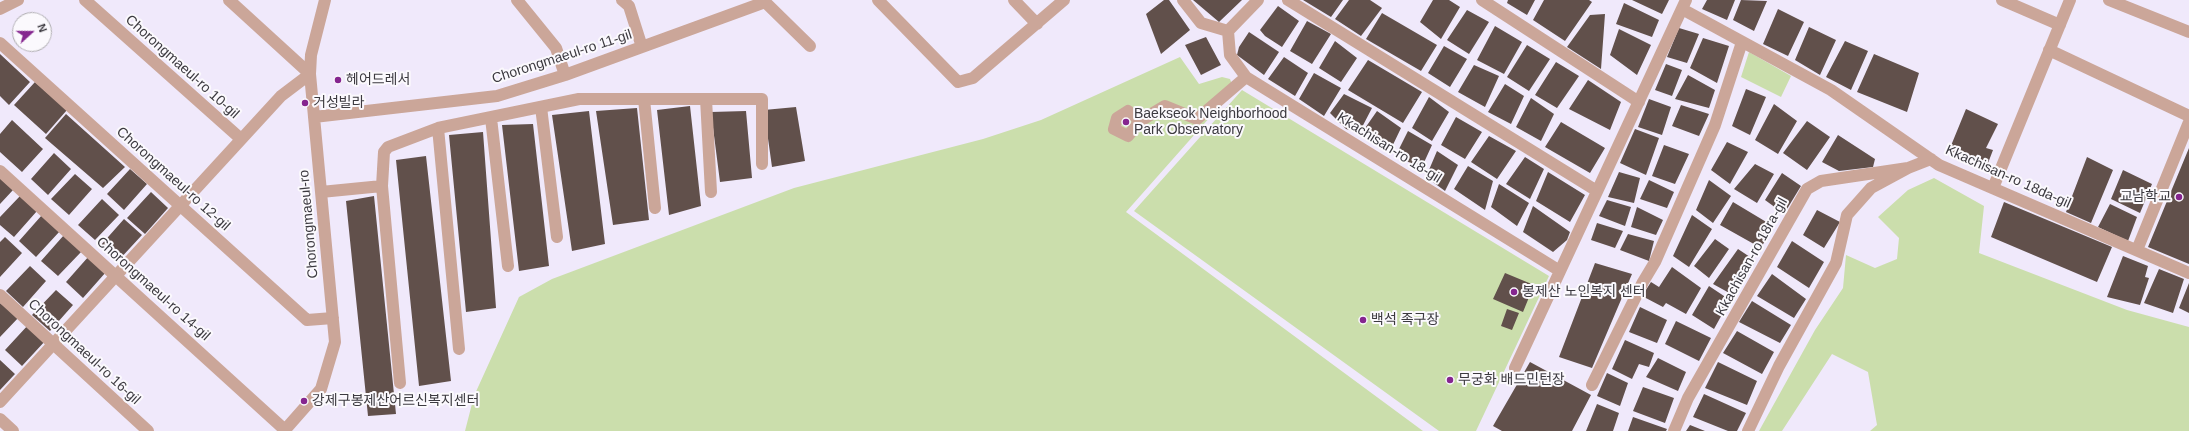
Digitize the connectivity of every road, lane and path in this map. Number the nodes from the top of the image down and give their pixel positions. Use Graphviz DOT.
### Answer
graph roads {
  1 [pos="18,0"];
  2 [pos="85,0"];
  3 [pos="229,0"];
  4 [pos="325,0"];
  5 [pos="517,0"];
  6 [pos="622,0"];
  7 [pos="878,0"];
  8 [pos="1014,0"];
  9 [pos="1064,0"];
  10 [pos="1183,0"];
  11 [pos="1258,0"];
  12 [pos="1288,0"];
  13 [pos="1482,0"];
  14 [pos="2002,0"];
  15 [pos="2070,0"];
  16 [pos="2109,0"];
  17 [pos="764,1"];
  18 [pos="1684,5"];
  19 [pos="0,9"];
  20 [pos="1037,24"];
  21 [pos="2060,25"];
  22 [pos="1228,31"];
  23 [pos="2189,32"];
  24 [pos="1742,42"];
  25 [pos="0,43"];
  26 [pos="642,46"];
  27 [pos="810,46"];
  28 [pos="2049,50"];
  29 [pos="310,74"];
  30 [pos="565,75"];
  31 [pos="1246,77"];
  32 [pos="644,99"];
  33 [pos="706,99"];
  34 [pos="1639,102"];
  35 [pos="541,107"];
  36 [pos="2189,116"];
  37 [pos="314,117"];
  38 [pos="491,118"];
  39 [pos="1140,121"];
  40 [pos="2189,122"];
  41 [pos="438,128"];
  42 [pos="241,140"];
  43 [pos="1931,159"];
  44 [pos="762,164"];
  45 [pos="1908,168"];
  46 [pos="0,171"];
  47 [pos="382,186"];
  48 [pos="1993,188"];
  49 [pos="1597,191"];
  50 [pos="321,192"];
  51 [pos="711,192"];
  52 [pos="179,206"];
  53 [pos="655,208"];
  54 [pos="557,237"];
  55 [pos="2137,250"];
  56 [pos="508,266"];
  57 [pos="1560,271"];
  58 [pos="2189,273"];
  59 [pos="115,276"];
  60 [pos="0,295"];
  61 [pos="333,318"];
  62 [pos="53,344"];
  63 [pos="459,350"];
  64 [pos="1515,368"];
  65 [pos="400,383"];
  66 [pos="1592,385"];
  67 [pos="0,402"];
  68 [pos="0,419"];
  69 [pos="284,430"];
  70 [pos="13,431"];
  71 [pos="148,431"];
  72 [pos="1674,431"];
  73 [pos="1748,431"];
  1 -- 19 [label="street"];
  2 -- 42 [label="street, Chorongmaeul-ro 10-gil"];
  3 -- 29 [label="street"];
  4 -- 29 [label="street, Chorongmaeul-ro"];
  5 -- 30 [label="street"];
  6 -- 26 [label="street"];
  7 -- 20 [label="street"];
  8 -- 20 [label="street"];
  9 -- 20 [label="street"];
  10 -- 22 [label="street"];
  11 -- 22 [label="street"];
  12 -- 49 [label="street"];
  13 -- 34 [label="street"];
  14 -- 21 [label="street"];
  15 -- 21 [label="street"];
  16 -- 23 [label="street"];
  17 -- 26 [label="street, Chorongmaeul-ro 11-gil"];
  17 -- 27 [label="street"];
  18 -- 24 [label="street, Kkachisan-ro 18da-gil"];
  18 -- 34 [label="street"];
  21 -- 28 [label="street"];
  22 -- 31 [label="street, Kkachisan-ro 18-gil"];
  24 -- 43 [label="street, Kkachisan-ro 18da-gil"];
  24 -- 66 [label="street"];
  25 -- 52 [label="street, Chorongmaeul-ro 12-gil"];
  26 -- 30 [label="street, Chorongmaeul-ro 11-gil"];
  28 -- 36 [label="street"];
  28 -- 48 [label="street"];
  29 -- 37 [label="street, Chorongmaeul-ro"];
  29 -- 42 [label="street, Chorongmaeul-ro 10-gil"];
  30 -- 37 [label="street, Chorongmaeul-ro 11-gil"];
  31 -- 39 [label="street"];
  31 -- 57 [label="street, Kkachisan-ro 18-gil"];
  32 -- 33 [label="street"];
  32 -- 35 [label="street"];
  32 -- 53 [label="street"];
  33 -- 44 [label="street"];
  33 -- 51 [label="street"];
  34 -- 49 [label="street"];
  35 -- 38 [label="street"];
  35 -- 54 [label="street"];
  37 -- 50 [label="street, Chorongmaeul-ro"];
  38 -- 41 [label="street"];
  38 -- 56 [label="street"];
  40 -- 55 [label="street"];
  41 -- 47 [label="street"];
  41 -- 63 [label="street"];
  42 -- 52 [label="street, Chorongmaeul-ro 10-gil"];
  43 -- 45 [label="street, Kkachisan-ro 18ra-gil"];
  43 -- 48 [label="street, Kkachisan-ro 18da-gil"];
  45 -- 72 [label="street, Kkachisan-ro 18ra-gil"];
  45 -- 73 [label="street, Kkachisan-ro 18ra-gil"];
  46 -- 59 [label="street, Chorongmaeul-ro 14-gil"];
  47 -- 50 [label="street"];
  47 -- 65 [label="street"];
  48 -- 55 [label="street, Kkachisan-ro 18da-gil"];
  49 -- 57 [label="street"];
  50 -- 61 [label="street, Chorongmaeul-ro"];
  52 -- 59 [label="street, Chorongmaeul-ro 10-gil"];
  52 -- 61 [label="street, Chorongmaeul-ro 12-gil"];
  55 -- 58 [label="street, Kkachisan-ro 18da-gil"];
  57 -- 64 [label="street"];
  59 -- 62 [label="street, Chorongmaeul-ro 10-gil"];
  59 -- 69 [label="street, Chorongmaeul-ro 14-gil"];
  60 -- 62 [label="street, Chorongmaeul-ro 16-gil"];
  61 -- 69 [label="street, Chorongmaeul-ro"];
  62 -- 67 [label="street, Chorongmaeul-ro 10-gil"];
  62 -- 71 [label="street, Chorongmaeul-ro 16-gil"];
  68 -- 70 [label="street"];
}
